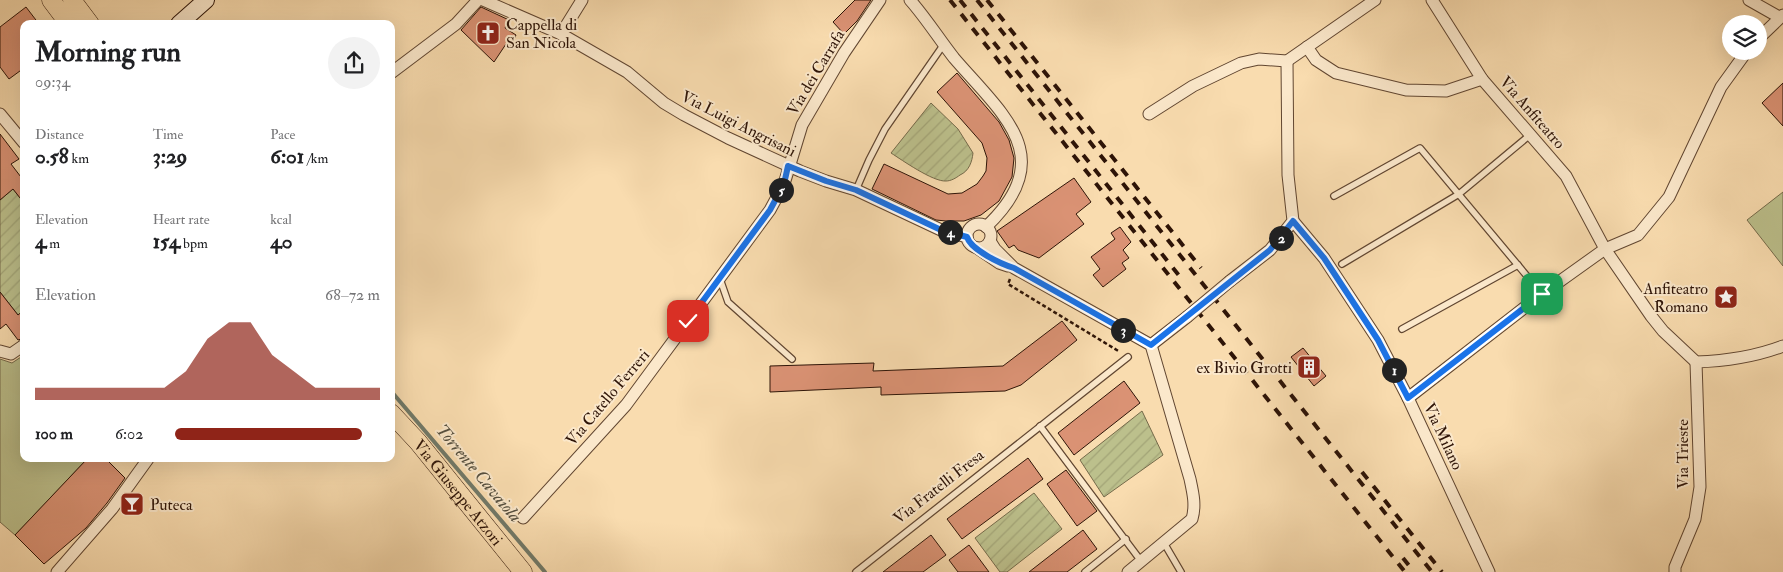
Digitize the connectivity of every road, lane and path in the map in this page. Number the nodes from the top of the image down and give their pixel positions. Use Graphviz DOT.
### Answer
graph roads {
  1 [pos="51,0"];
  2 [pos="72,0"];
  3 [pos="206,0"];
  4 [pos="478,0"];
  5 [pos="483,0"];
  6 [pos="582,0"];
  7 [pos="880,0"];
  8 [pos="910,0"];
  9 [pos="1375,0"];
  10 [pos="1432,0"];
  11 [pos="1749,0"];
  12 [pos="1781,16"];
  13 [pos="66,20"];
  14 [pos="87,20"];
  15 [pos="183,20"];
  16 [pos="1767,30"];
  17 [pos="561,34"];
  18 [pos="944,44"];
  19 [pos="1306,48"];
  20 [pos="1741,60"];
  21 [pos="1287,61"];
  22 [pos="395,70"];
  23 [pos="1482,79"];
  24 [pos="0,114"];
  25 [pos="1149,114"];
  26 [pos="1530,135"];
  27 [pos="20,137"];
  28 [pos="788,166"];
  29 [pos="856,190"];
  30 [pos="1459,194"];
  31 [pos="1334,196"];
  32 [pos="1293,221"];
  33 [pos="986,226"];
  34 [pos="967,237"];
  35 [pos="990,241"];
  36 [pos="977,248"];
  37 [pos="1605,249"];
  38 [pos="1342,264"];
  39 [pos="1518,264"];
  40 [pos="1014,268"];
  41 [pos="720,279"];
  42 [pos="1542,294"];
  43 [pos="1402,329"];
  44 [pos="1151,345"];
  45 [pos="1783,346"];
  46 [pos="20,348"];
  47 [pos="0,351"];
  48 [pos="1128,357"];
  49 [pos="792,359"];
  50 [pos="1696,362"];
  51 [pos="1408,398"];
  52 [pos="395,417"];
  53 [pos="1040,426"];
  54 [pos="146,462"];
  55 [pos="523,518"];
  56 [pos="1126,539"];
  57 [pos="1164,543"];
  58 [pos="1141,561"];
  59 [pos="57,572"];
  60 [pos="523,572"];
  61 [pos="856,572"];
  62 [pos="1084,572"];
  63 [pos="1128,572"];
  64 [pos="1181,572"];
  65 [pos="1489,572"];
  66 [pos="1674,572"];
  1 -- 13 [label="main road"];
  2 -- 14 [label="main road"];
  3 -- 15 [label="main road"];
  4 -- 22 [label="street"];
  5 -- 17 [label="street, Via Luigi Angrisani"];
  6 -- 17 [label="street"];
  7 -- 28 [label="street, Via dei Carrafa"];
  8 -- 18 [label="street"];
  9 -- 19 [label="street"];
  10 -- 23 [label="street, Via Anfiteatro"];
  11 -- 12 [label="street"];
  12 -- 16 [label="street"];
  17 -- 28 [label="street, Via Luigi Angrisani"];
  18 -- 29 [label="lane"];
  18 -- 33 [label="street"];
  19 -- 21 [label="street"];
  19 -- 23 [label="street"];
  20 -- 37 [label="street"];
  21 -- 25 [label="street"];
  21 -- 32 [label="street"];
  23 -- 26 [label="street, Via Anfiteatro"];
  24 -- 27 [label="street"];
  26 -- 30 [label="lane"];
  26 -- 37 [label="street, Via Anfiteatro"];
  28 -- 29 [label="street, Via Luigi Angrisani"];
  28 -- 41 [label="street, Via Catello Ferreri"];
  29 -- 34 [label="street, Via Luigi Angrisani"];
  30 -- 31 [label="lane"];
  30 -- 38 [label="lane"];
  30 -- 39 [label="lane"];
  32 -- 44 [label="street, bridge"];
  32 -- 51 [label="street, Via Milano"];
  33 -- 34 [label="street"];
  33 -- 35 [label="street"];
  34 -- 36 [label="street"];
  35 -- 36 [label="street"];
  35 -- 40 [label="street"];
  36 -- 40 [label="street"];
  37 -- 42 [label="street"];
  37 -- 50 [label="street, Via Anfiteatro"];
  39 -- 42 [label="lane"];
  39 -- 43 [label="lane"];
  40 -- 44 [label="street"];
  40 -- 48 [label="path"];
  41 -- 49 [label="lane"];
  41 -- 55 [label="street, Via Catello Ferreri"];
  42 -- 51 [label="street"];
  44 -- 57 [label="street"];
  45 -- 50 [label="street"];
  46 -- 47 [label="street"];
  48 -- 53 [label="lane, Via Fratelli Fresa"];
  50 -- 66 [label="street, Via Trieste"];
  51 -- 65 [label="street, Via Milano"];
  52 -- 60 [label="main road, Via Giuseppe Atzori"];
  53 -- 56 [label="lane"];
  53 -- 61 [label="lane, Via Fratelli Fresa"];
  54 -- 59 [label="street"];
  56 -- 58 [label="lane"];
  56 -- 62 [label="lane"];
  57 -- 58 [label="street"];
  57 -- 64 [label="lane"];
  58 -- 63 [label="street"];
}
